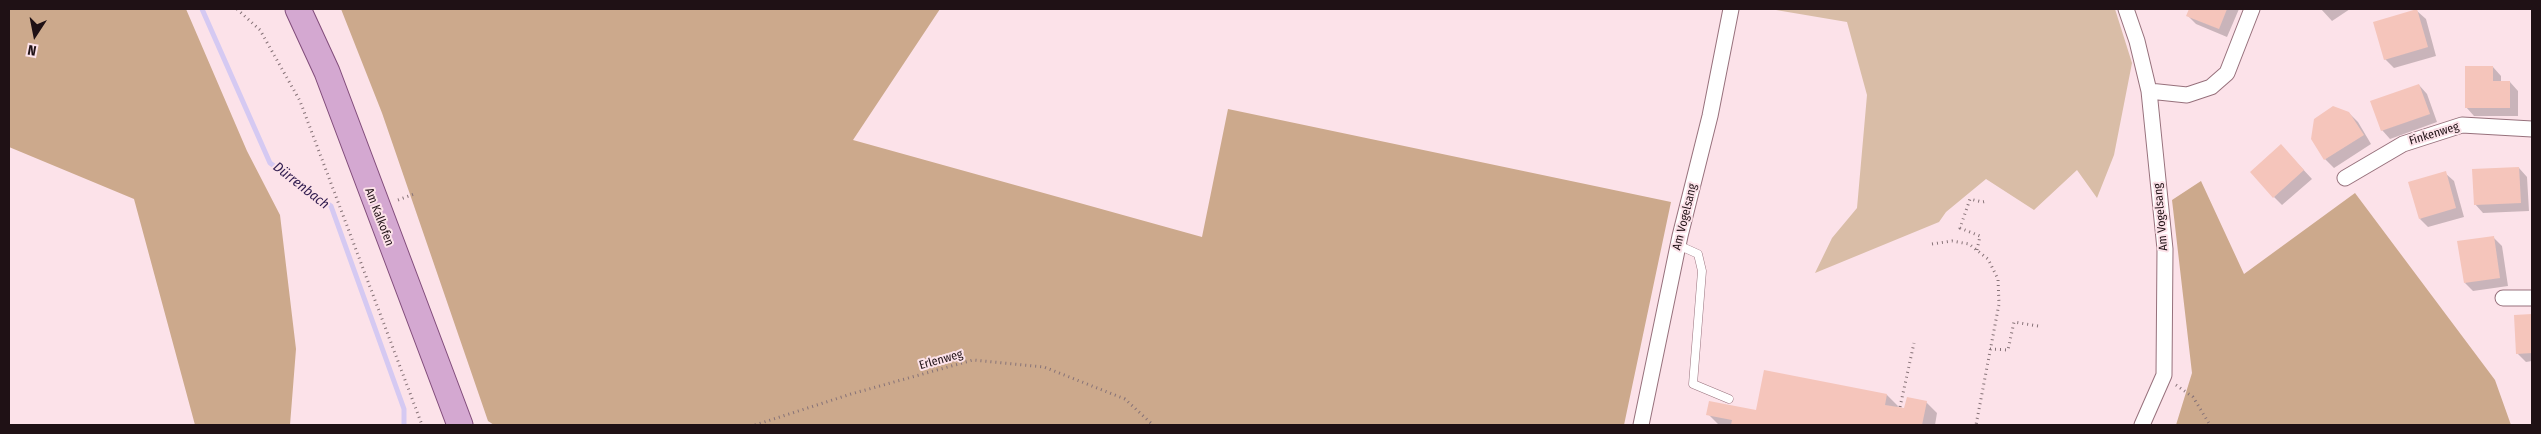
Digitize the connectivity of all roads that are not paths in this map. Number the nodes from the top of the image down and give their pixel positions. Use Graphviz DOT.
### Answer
graph roads {
  1 [pos="298,9"];
  2 [pos="1731,9"];
  3 [pos="2126,9"];
  4 [pos="2252,9"];
  5 [pos="2149,90"];
  6 [pos="2532,129"];
  7 [pos="2345,178"];
  8 [pos="1678,245"];
  9 [pos="2503,298"];
  10 [pos="2532,298"];
  11 [pos="1728,400"];
  12 [pos="460,425"];
  13 [pos="1641,425"];
  14 [pos="2142,425"];
  1 -- 12 [label="main road, Am Kalkofen"];
  2 -- 8 [label="street, Am Vogelsang"];
  3 -- 5 [label="street, Am Vogelsang"];
  4 -- 5 [label="street"];
  5 -- 14 [label="street, Am Vogelsang"];
  6 -- 7 [label="street, Finkenweg"];
  8 -- 11 [label="lane"];
  8 -- 13 [label="street, Am Vogelsang"];
  9 -- 10 [label="street"];
}
